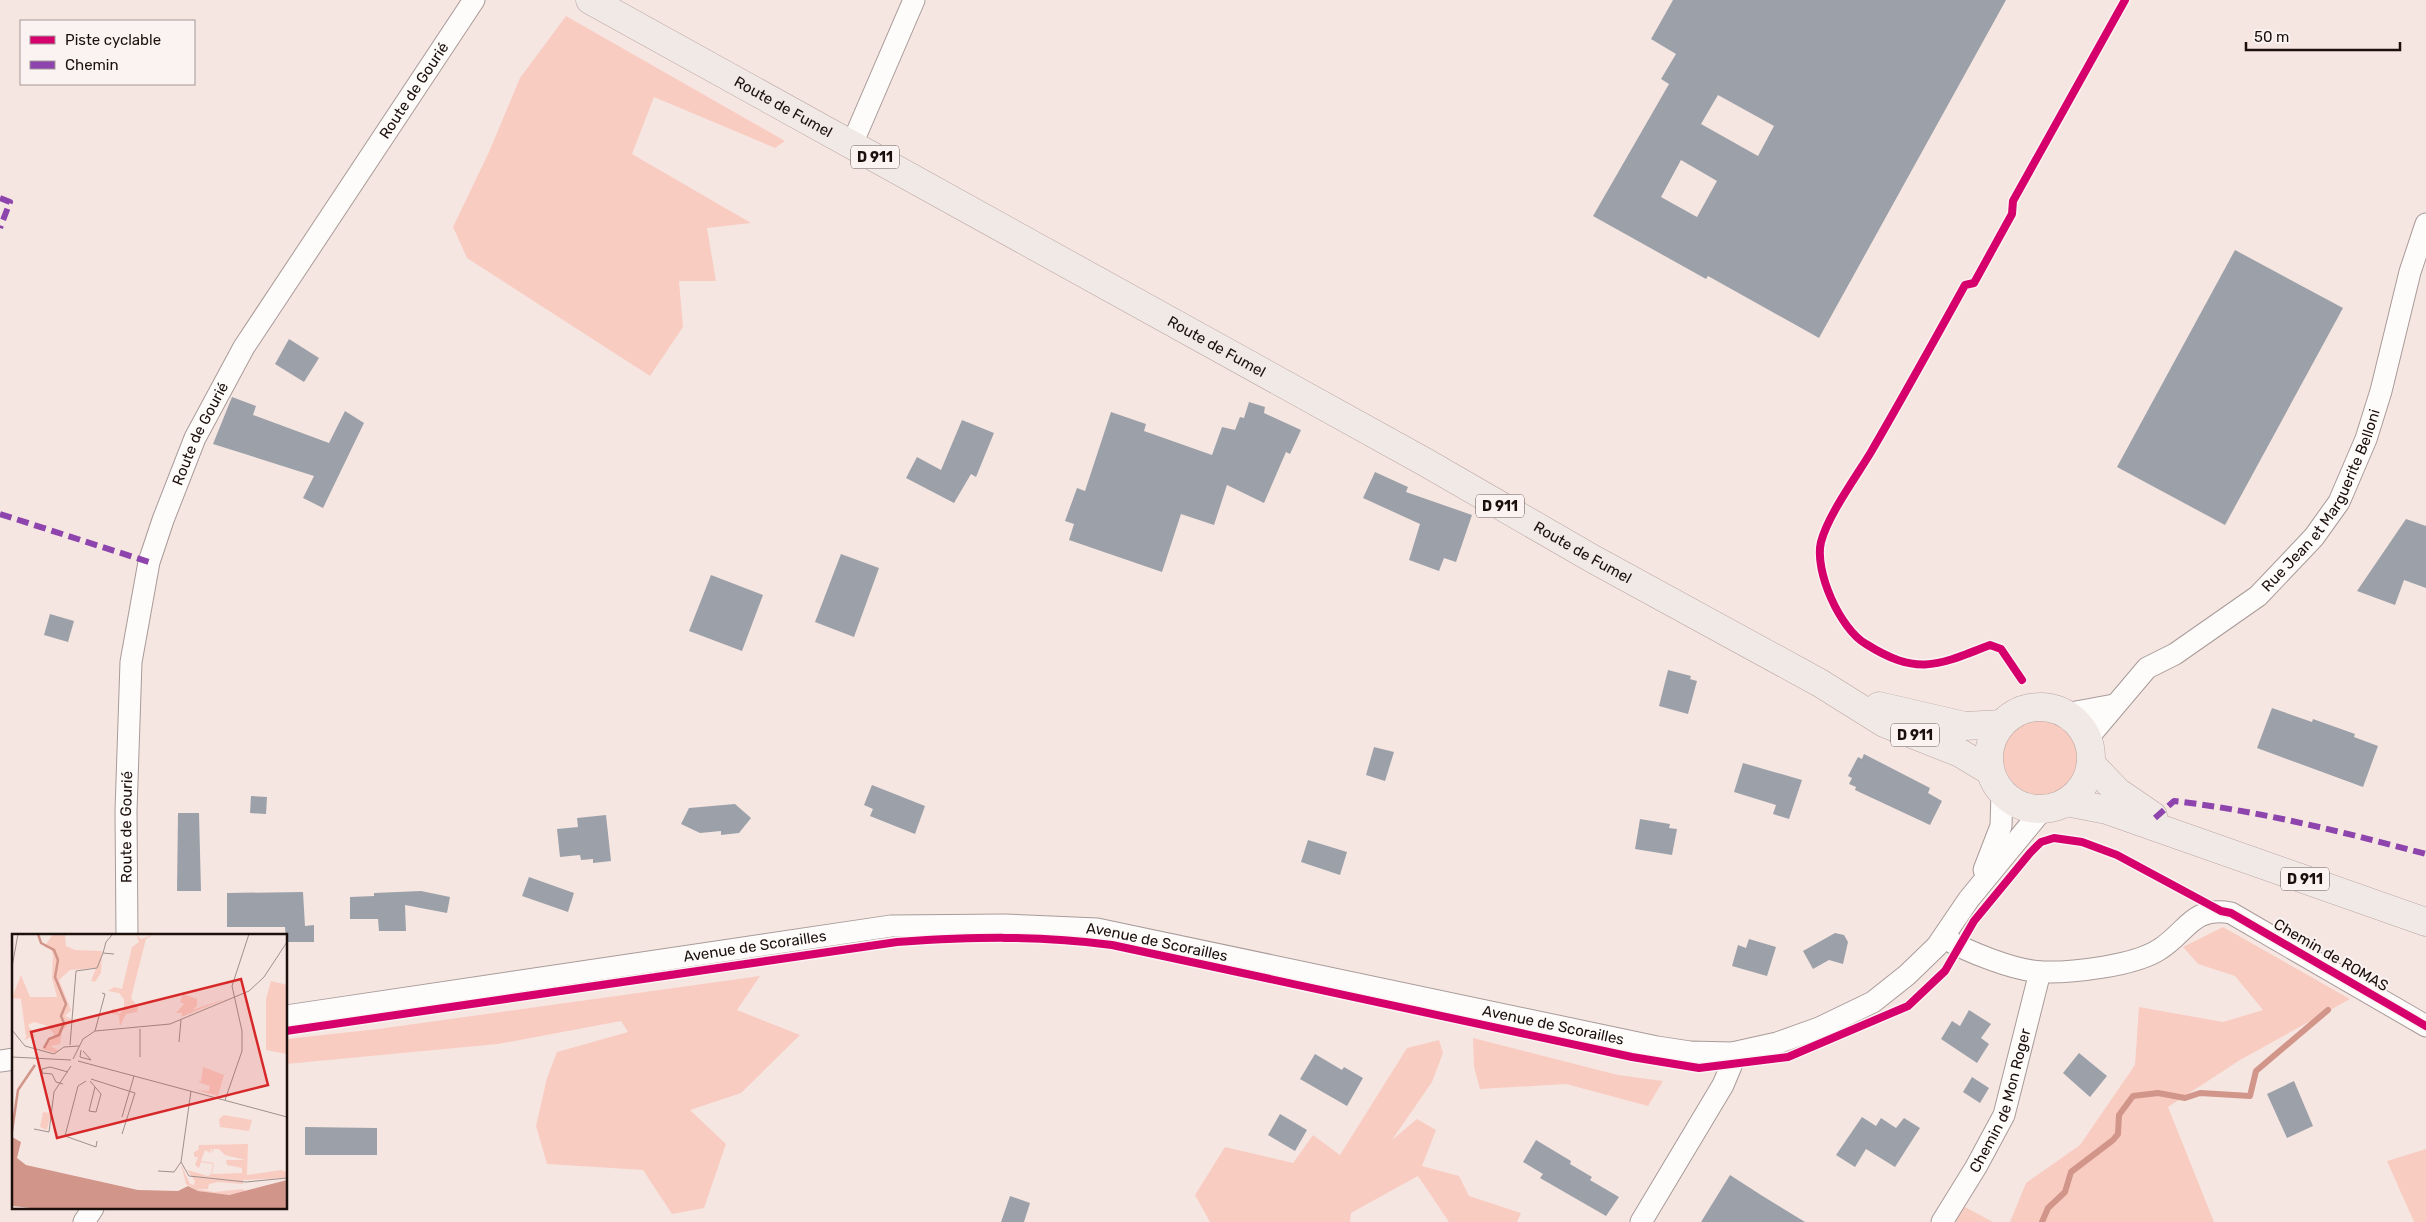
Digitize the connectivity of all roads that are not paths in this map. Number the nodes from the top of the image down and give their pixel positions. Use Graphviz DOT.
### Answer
graph roads {
  1 [pos="474,0"];
  2 [pos="590,0"];
  3 [pos="914,0"];
  4 [pos="852,144"];
  5 [pos="2426,224"];
  6 [pos="1841,696"];
  7 [pos="2114,705"];
  8 [pos="2065,714"];
  9 [pos="2002,724"];
  10 [pos="2089,752"];
  11 [pos="1996,782"];
  12 [pos="2055,805"];
  13 [pos="2184,836"];
  14 [pos="1969,899"];
  15 [pos="2426,922"];
  16 [pos="127,934"];
  17 [pos="1944,938"];
  18 [pos="2040,972"];
  19 [pos="288,1016"];
  20 [pos="2426,1026"];
  21 [pos="1732,1053"];
  22 [pos="92,1210"];
  23 [pos="84,1222"];
  24 [pos="1641,1222"];
  25 [pos="1942,1222"];
  1 -- 16 [label="street, Route de Gourié"];
  2 -- 4 [label="main road, Route de Fumel / D 911"];
  3 -- 4 [label="street"];
  4 -- 6 [label="main road, Route de Fumel / D 911"];
  5 -- 7 [label="street, Rue Jean et Marguerite Belloni"];
  6 -- 9 [label="main road, Route de Fumel / D 911"];
  6 -- 11 [label="main road, Route de Fumel / D 911"];
  7 -- 8 [label="street"];
  7 -- 10 [label="street, Rue Jean et Marguerite Belloni"];
  8 -- 9 [label="main road"];
  8 -- 10 [label="main road"];
  9 -- 11 [label="main road"];
  10 -- 12 [label="main road"];
  10 -- 13 [label="main road, D 911"];
  11 -- 12 [label="main road"];
  11 -- 14 [label="street, Avenue de Scorailles"];
  12 -- 13 [label="main road, D 911"];
  12 -- 14 [label="street, Avenue de Scorailles"];
  13 -- 15 [label="main road, D 911"];
  14 -- 17 [label="street, Avenue de Scorailles"];
  17 -- 18 [label="street, Chemin de ROMAS"];
  17 -- 21 [label="street, Avenue de Scorailles"];
  18 -- 20 [label="street, Chemin de ROMAS"];
  18 -- 25 [label="street, Chemin de Mon Roger"];
  19 -- 21 [label="street, Avenue de Scorailles"];
  21 -- 24 [label="street"];
  22 -- 23 [label="street"];
}
